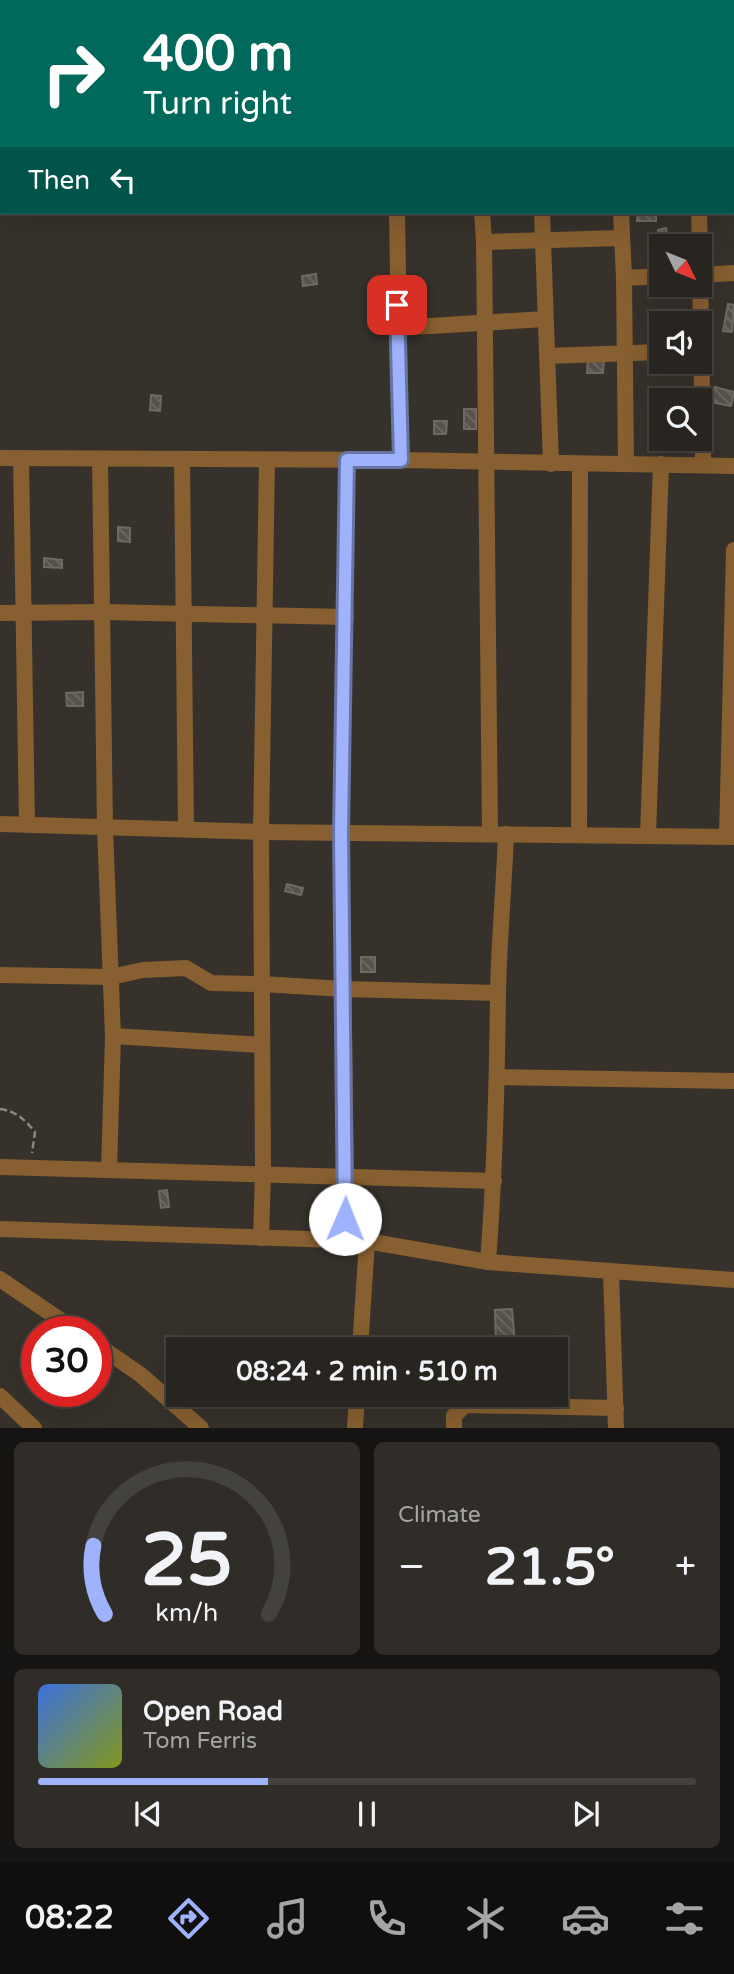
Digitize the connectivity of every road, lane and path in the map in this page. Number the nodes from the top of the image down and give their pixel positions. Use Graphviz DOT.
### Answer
graph roads {
  1 [pos="397,214"];
  2 [pos="482,214"];
  3 [pos="542,214"];
  4 [pos="621,214"];
  5 [pos="699,214"];
  6 [pos="700,234"];
  7 [pos="622,238"];
  8 [pos="542,241"];
  9 [pos="484,242"];
  10 [pos="734,273"];
  11 [pos="712,274"];
  12 [pos="649,277"];
  13 [pos="624,278"];
  14 [pos="545,319"];
  15 [pos="484,323"];
  16 [pos="397,328"];
  17 [pos="649,352"];
  18 [pos="624,353"];
  19 [pos="547,356"];
  20 [pos="701,374"];
  21 [pos="0,458"];
  22 [pos="21,458"];
  23 [pos="100,459"];
  24 [pos="182,460"];
  25 [pos="347,460"];
  26 [pos="401,460"];
  27 [pos="267,461"];
  28 [pos="486,462"];
  29 [pos="551,464"];
  30 [pos="580,464"];
  31 [pos="626,464"];
  32 [pos="661,464"];
  33 [pos="703,465"];
  34 [pos="734,466"];
  35 [pos="734,550"];
  36 [pos="102,612"];
  37 [pos="0,613"];
  38 [pos="24,613"];
  39 [pos="183,614"];
  40 [pos="264,616"];
  41 [pos="346,617"];
  42 [pos="0,824"];
  43 [pos="27,824"];
  44 [pos="105,828"];
  45 [pos="186,830"];
  46 [pos="261,832"];
  47 [pos="341,832"];
  48 [pos="498,834"];
  49 [pos="579,834"];
  50 [pos="648,835"];
  51 [pos="730,837"];
  52 [pos="0,975"];
  53 [pos="111,977"];
  54 [pos="262,984"];
  55 [pos="344,989"];
  56 [pos="498,993"];
  57 [pos="113,1036"];
  58 [pos="262,1045"];
  59 [pos="498,1077"];
  60 [pos="734,1081"];
  61 [pos="0,1109"];
  62 [pos="0,1167"];
  63 [pos="30,1167"];
  64 [pos="109,1170"];
  65 [pos="263,1173"];
  66 [pos="346,1176"];
  67 [pos="494,1181"];
  68 [pos="0,1229"];
  69 [pos="261,1238"];
  70 [pos="345,1241"];
  71 [pos="367,1241"];
  72 [pos="488,1262"];
  73 [pos="611,1272"];
  74 [pos="0,1279"];
  75 [pos="734,1280"];
  76 [pos="54,1316"];
  77 [pos="361,1337"];
  78 [pos="112,1355"];
  79 [pos="0,1396"];
  80 [pos="356,1407"];
  81 [pos="616,1408"];
  82 [pos="34,1428"];
  83 [pos="201,1428"];
  84 [pos="355,1428"];
  85 [pos="454,1428"];
  86 [pos="616,1428"];
  1 -- 16 [label="street"];
  2 -- 9 [label="street"];
  3 -- 8 [label="street"];
  4 -- 7 [label="street"];
  5 -- 6 [label="street"];
  7 -- 8 [label="street"];
  7 -- 13 [label="street"];
  8 -- 9 [label="street"];
  8 -- 14 [label="street"];
  9 -- 15 [label="street"];
  10 -- 11 [label="street"];
  12 -- 13 [label="street"];
  13 -- 18 [label="street"];
  14 -- 15 [label="street"];
  14 -- 19 [label="street"];
  15 -- 16 [label="street"];
  15 -- 28 [label="street"];
  16 -- 26 [label="street"];
  17 -- 18 [label="street"];
  18 -- 19 [label="street"];
  18 -- 31 [label="street"];
  19 -- 29 [label="street"];
  20 -- 33 [label="street"];
  21 -- 22 [label="street"];
  22 -- 23 [label="street"];
  22 -- 38 [label="street"];
  23 -- 24 [label="street"];
  23 -- 36 [label="street"];
  24 -- 27 [label="street"];
  24 -- 39 [label="street"];
  25 -- 26 [label="street"];
  25 -- 27 [label="street"];
  25 -- 41 [label="street"];
  26 -- 28 [label="street"];
  27 -- 40 [label="street"];
  28 -- 29 [label="street"];
  28 -- 48 [label="street"];
  29 -- 30 [label="street"];
  30 -- 31 [label="street"];
  30 -- 49 [label="street"];
  31 -- 32 [label="street"];
  32 -- 33 [label="street"];
  32 -- 50 [label="street"];
  33 -- 34 [label="street"];
  35 -- 51 [label="street"];
  36 -- 38 [label="street"];
  36 -- 39 [label="street"];
  36 -- 44 [label="street"];
  37 -- 38 [label="street"];
  38 -- 43 [label="street"];
  39 -- 40 [label="street"];
  39 -- 45 [label="street"];
  40 -- 41 [label="street"];
  40 -- 46 [label="street"];
  41 -- 47 [label="street"];
  42 -- 43 [label="street"];
  43 -- 44 [label="street"];
  44 -- 45 [label="street"];
  44 -- 53 [label="street"];
  45 -- 46 [label="street"];
  46 -- 47 [label="street"];
  46 -- 54 [label="street"];
  47 -- 48 [label="street"];
  47 -- 55 [label="street"];
  48 -- 49 [label="street"];
  48 -- 56 [label="street"];
  49 -- 50 [label="street"];
  50 -- 51 [label="street"];
  52 -- 53 [label="street"];
  53 -- 54 [label="street"];
  53 -- 57 [label="street"];
  54 -- 55 [label="street"];
  54 -- 58 [label="street"];
  55 -- 56 [label="street"];
  55 -- 66 [label="street"];
  56 -- 59 [label="street"];
  57 -- 58 [label="street"];
  57 -- 64 [label="street"];
  58 -- 65 [label="street"];
  59 -- 60 [label="street"];
  59 -- 67 [label="street"];
  61 -- 63 [label="path"];
  62 -- 63 [label="street"];
  63 -- 64 [label="street"];
  64 -- 65 [label="street"];
  65 -- 66 [label="street"];
  65 -- 69 [label="street"];
  66 -- 67 [label="street"];
  66 -- 70 [label="street"];
  67 -- 72 [label="street"];
  68 -- 69 [label="street"];
  69 -- 70 [label="street"];
  70 -- 71 [label="street"];
  71 -- 72 [label="street"];
  71 -- 77 [label="street"];
  72 -- 73 [label="street"];
  73 -- 75 [label="street"];
  73 -- 81 [label="street"];
  74 -- 76 [label="street"];
  78 -- 83 [label="street"];
  79 -- 82 [label="street"];
  80 -- 84 [label="street"];
  81 -- 85 [label="street"];
  81 -- 86 [label="street"];
}
